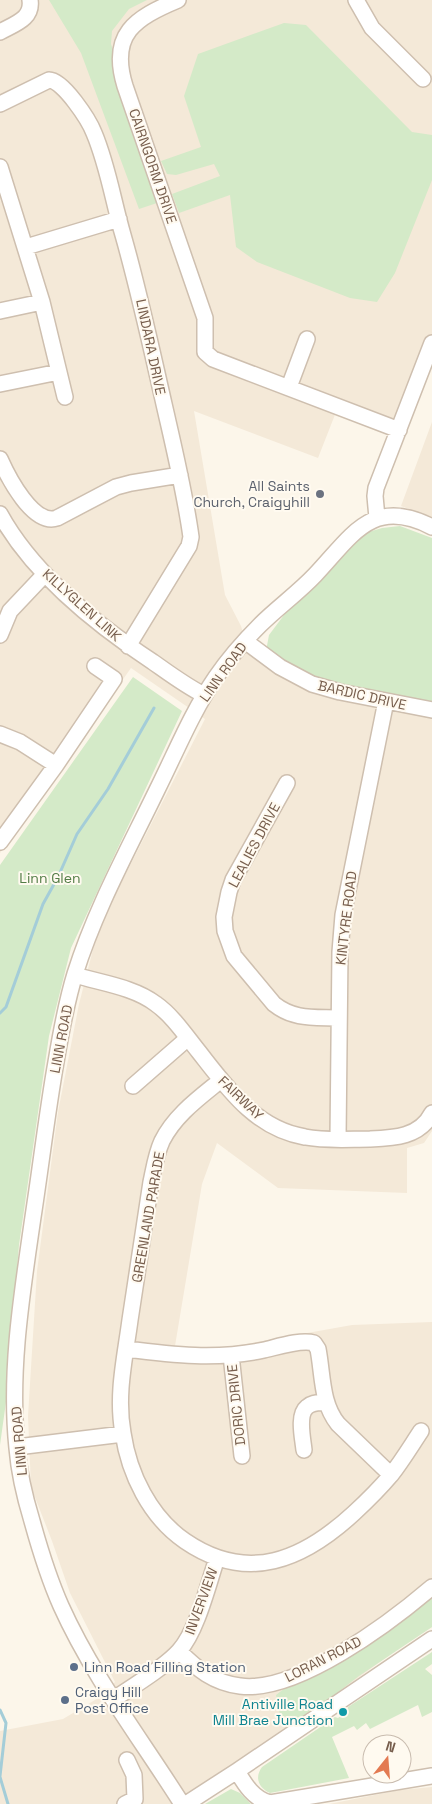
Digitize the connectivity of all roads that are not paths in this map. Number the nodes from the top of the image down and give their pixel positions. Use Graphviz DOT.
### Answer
graph roads {
  1 [pos="30,0"];
  2 [pos="178,0"];
  3 [pos="356,0"];
  4 [pos="0,32"];
  5 [pos="423,79"];
  6 [pos="0,104"];
  7 [pos="0,167"];
  8 [pos="119,219"];
  9 [pos="26,248"];
  10 [pos="42,302"];
  11 [pos="0,311"];
  12 [pos="307,339"];
  13 [pos="432,343"];
  14 [pos="59,372"];
  15 [pos="426,377"];
  16 [pos="0,384"];
  17 [pos="289,388"];
  18 [pos="65,397"];
  19 [pos="399,430"];
  20 [pos="0,459"];
  21 [pos="180,475"];
  22 [pos="0,514"];
  23 [pos="377,518"];
  24 [pos="432,527"];
  25 [pos="45,574"];
  26 [pos="1,631"];
  27 [pos="245,641"];
  28 [pos="128,646"];
  29 [pos="95,666"];
  30 [pos="204,695"];
  31 [pos="386,701"];
  32 [pos="432,710"];
  33 [pos="0,734"];
  34 [pos="56,765"];
  35 [pos="287,783"];
  36 [pos="0,842"];
  37 [pos="75,975"];
  38 [pos="338,1018"];
  39 [pos="188,1038"];
  40 [pos="220,1080"];
  41 [pos="133,1086"];
  42 [pos="432,1112"];
  43 [pos="338,1139"];
  44 [pos="126,1349"];
  45 [pos="231,1355"];
  46 [pos="326,1402"];
  47 [pos="420,1431"];
  48 [pos="123,1434"];
  49 [pos="16,1447"];
  50 [pos="304,1450"];
  51 [pos="242,1456"];
  52 [pos="391,1475"];
  53 [pos="217,1558"];
  54 [pos="432,1587"];
  55 [pos="432,1639"];
  56 [pos="179,1651"];
  57 [pos="114,1699"];
  58 [pos="127,1760"];
  59 [pos="155,1762"];
  60 [pos="237,1772"];
  61 [pos="134,1775"];
  62 [pos="432,1776"];
  63 [pos="125,1804"];
  64 [pos="182,1804"];
  65 [pos="186,1804"];
  1 -- 4 [label="street"];
  2 -- 17 [label="street, CAIRNGORM DRIVE"];
  3 -- 5 [label="street"];
  6 -- 8 [label="street, LINDARA DRIVE"];
  7 -- 9 [label="street"];
  8 -- 9 [label="street"];
  8 -- 21 [label="street, LINDARA DRIVE"];
  9 -- 10 [label="street"];
  10 -- 11 [label="street"];
  10 -- 14 [label="street"];
  12 -- 17 [label="street"];
  13 -- 15 [label="street"];
  14 -- 16 [label="street"];
  14 -- 18 [label="street"];
  15 -- 19 [label="street"];
  17 -- 19 [label="street"];
  19 -- 23 [label="street"];
  20 -- 21 [label="street"];
  21 -- 28 [label="street, LINDARA DRIVE"];
  22 -- 25 [label="street, KILLYGLEN LINK"];
  23 -- 24 [label="street"];
  23 -- 27 [label="street, LINN ROAD"];
  25 -- 26 [label="street"];
  25 -- 28 [label="street, KILLYGLEN LINK"];
  27 -- 30 [label="street, LINN ROAD"];
  27 -- 31 [label="street, BARDIC DRIVE"];
  28 -- 30 [label="street, KILLYGLEN LINK"];
  29 -- 34 [label="street"];
  30 -- 37 [label="street, LINN ROAD"];
  31 -- 32 [label="street, BARDIC DRIVE"];
  31 -- 38 [label="street, KINTYRE ROAD"];
  33 -- 34 [label="street"];
  34 -- 36 [label="street"];
  35 -- 38 [label="street, LEALIES DRIVE"];
  37 -- 39 [label="street, FAIRWAY"];
  37 -- 49 [label="street, LINN ROAD"];
  38 -- 43 [label="street, KINTYRE ROAD"];
  39 -- 40 [label="street, FAIRWAY"];
  39 -- 41 [label="street"];
  40 -- 43 [label="street, FAIRWAY"];
  40 -- 44 [label="street, GREENLAND PARADE"];
  42 -- 43 [label="street, FAIRWAY"];
  44 -- 45 [label="street, DORIC DRIVE"];
  44 -- 48 [label="street, GREENLAND PARADE"];
  45 -- 46 [label="street, DORIC DRIVE"];
  45 -- 51 [label="street, DORIC DRIVE"];
  46 -- 50 [label="street"];
  46 -- 52 [label="street, DORIC DRIVE"];
  47 -- 52 [label="street, GREENLAND PARADE"];
  48 -- 49 [label="street"];
  48 -- 53 [label="street, GREENLAND PARADE"];
  49 -- 57 [label="street, LINN ROAD"];
  52 -- 53 [label="street, GREENLAND PARADE"];
  53 -- 56 [label="street, INVERVIEW"];
  54 -- 56 [label="street, LORAN ROAD"];
  55 -- 60 [label="street"];
  56 -- 57 [label="street, INVERVIEW"];
  57 -- 59 [label="street, LINN ROAD"];
  58 -- 61 [label="street"];
  59 -- 61 [label="street"];
  59 -- 64 [label="street, LINN ROAD"];
  60 -- 62 [label="street"];
  60 -- 65 [label="street"];
  61 -- 63 [label="street"];
}
